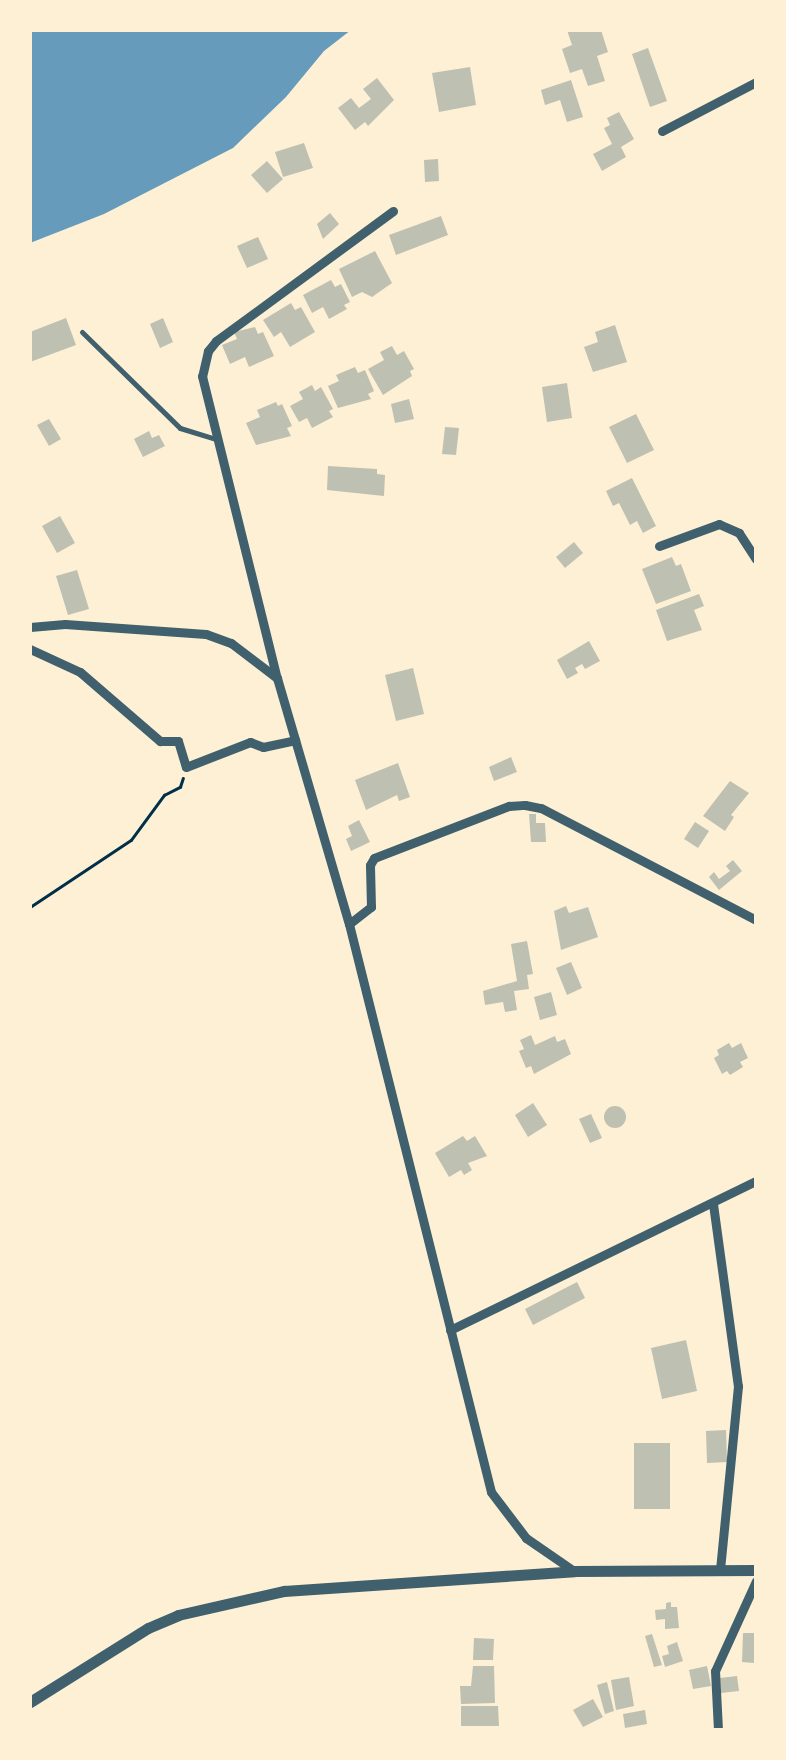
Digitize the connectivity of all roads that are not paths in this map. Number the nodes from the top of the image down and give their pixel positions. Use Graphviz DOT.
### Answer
graph roads {
  1 [pos="756,82"];
  2 [pos="662,131"];
  3 [pos="393,211"];
  4 [pos="82,332"];
  5 [pos="218,440"];
  6 [pos="658,546"];
  7 [pos="756,559"];
  8 [pos="30,627"];
  9 [pos="30,650"];
  10 [pos="277,678"];
  11 [pos="296,740"];
  12 [pos="756,920"];
  13 [pos="349,924"];
  14 [pos="756,1181"];
  15 [pos="713,1204"];
  16 [pos="450,1330"];
  17 [pos="720,1570"];
  18 [pos="756,1570"];
  19 [pos="574,1571"];
  20 [pos="756,1581"];
  21 [pos="30,1702"];
  22 [pos="718,1730"];
  1 -- 2 [label="street"];
  3 -- 5 [label="street"];
  4 -- 5 [label="lane"];
  5 -- 10 [label="street"];
  6 -- 7 [label="street"];
  8 -- 10 [label="street"];
  9 -- 11 [label="street"];
  10 -- 11 [label="street"];
  11 -- 13 [label="street"];
  12 -- 13 [label="street"];
  13 -- 16 [label="street"];
  14 -- 15 [label="street"];
  15 -- 16 [label="street"];
  15 -- 17 [label="street"];
  16 -- 19 [label="street"];
  17 -- 18 [label="street"];
  17 -- 19 [label="street"];
  19 -- 21 [label="street"];
  20 -- 22 [label="street"];
}
